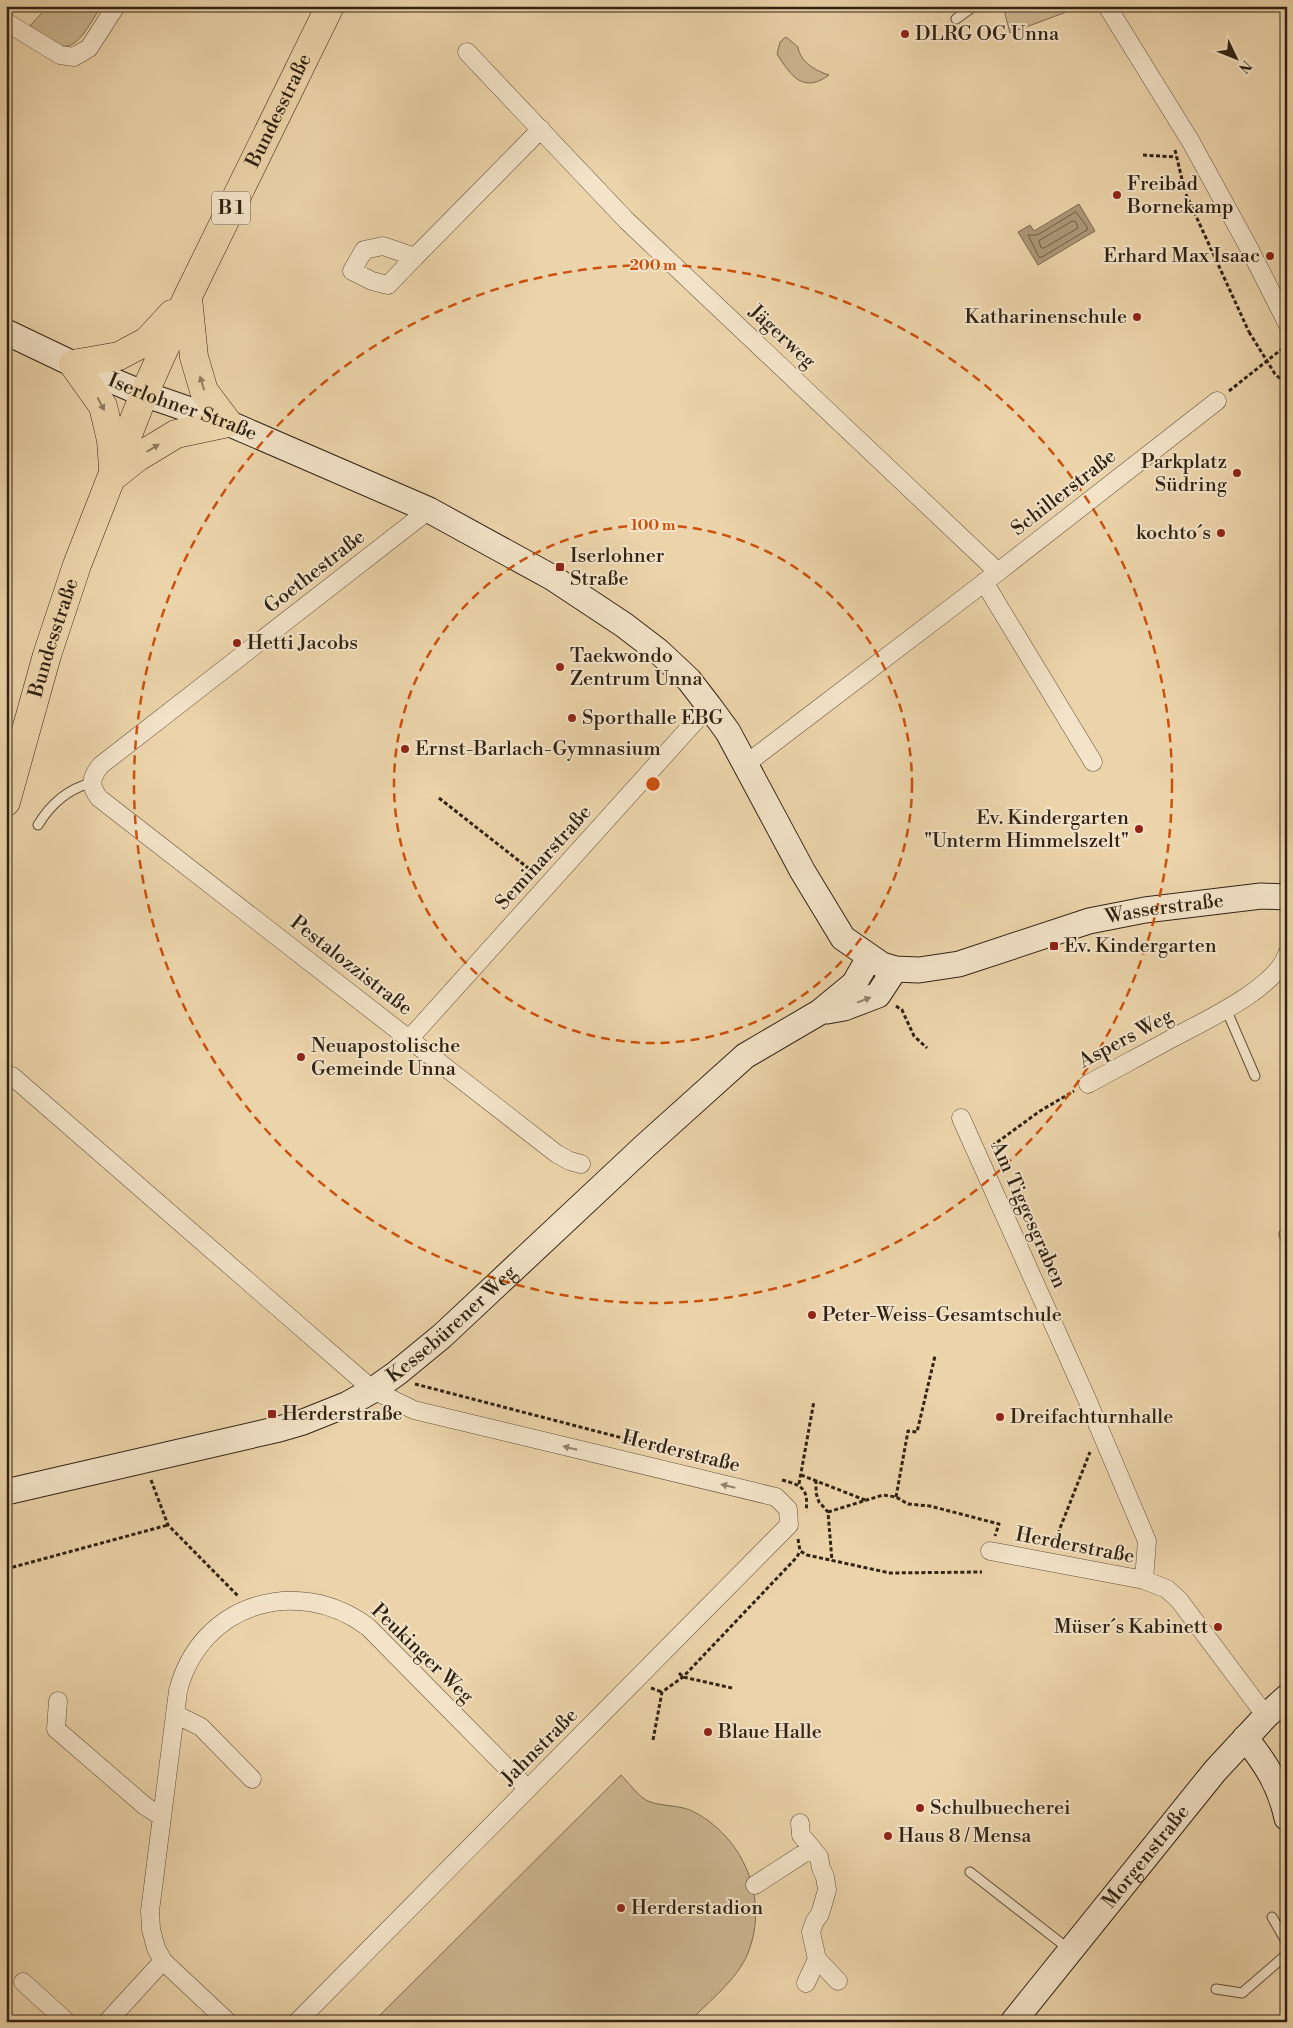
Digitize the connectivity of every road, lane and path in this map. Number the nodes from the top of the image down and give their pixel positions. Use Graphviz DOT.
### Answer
graph roads {
  1 [pos="116,6"];
  2 [pos="330,6"];
  3 [pos="974,6"];
  4 [pos="1107,6"];
  5 [pos="956,19"];
  6 [pos="6,22"];
  7 [pos="466,52"];
  8 [pos="541,128"];
  9 [pos="1143,155"];
  10 [pos="415,257"];
  11 [pos="188,296"];
  12 [pos="1286,319"];
  13 [pos="6,332"];
  14 [pos="1287,345"];
  15 [pos="73,364"];
  16 [pos="1287,385"];
  17 [pos="144,394"];
  18 [pos="1217,401"];
  19 [pos="228,423"];
  20 [pos="114,476"];
  21 [pos="429,510"];
  22 [pos="991,577"];
  23 [pos="709,706"];
  24 [pos="1093,762"];
  25 [pos="746,764"];
  26 [pos="91,783"];
  27 [pos="438,798"];
  28 [pos="6,802"];
  29 [pos="38,825"];
  30 [pos="549,884"];
  31 [pos="1287,888"];
  32 [pos="1262,896"];
  33 [pos="1287,897"];
  34 [pos="1287,954"];
  35 [pos="869,958"];
  36 [pos="895,969"];
  37 [pos="902,1010"];
  38 [pos="1226,1010"];
  39 [pos="820,1012"];
  40 [pos="410,1038"];
  41 [pos="927,1048"];
  42 [pos="12,1076"];
  43 [pos="1255,1076"];
  44 [pos="1088,1084"];
  45 [pos="961,1118"];
  46 [pos="978,1156"];
  47 [pos="581,1164"];
  48 [pos="1287,1232"];
  49 [pos="1287,1242"];
  50 [pos="935,1356"];
  51 [pos="397,1373"];
  52 [pos="373,1390"];
  53 [pos="814,1401"];
  54 [pos="1099,1428"];
  55 [pos="144,1461"];
  56 [pos="733,1467"];
  57 [pos="801,1475"];
  58 [pos="780,1479"];
  59 [pos="816,1480"];
  60 [pos="6,1492"];
  61 [pos="776,1497"];
  62 [pos="896,1497"];
  63 [pos="865,1500"];
  64 [pos="828,1512"];
  65 [pos="168,1526"];
  66 [pos="793,1532"];
  67 [pos="800,1551"];
  68 [pos="990,1551"];
  69 [pos="832,1561"];
  70 [pos="1046,1562"];
  71 [pos="6,1570"];
  72 [pos="982,1572"];
  73 [pos="1144,1580"];
  74 [pos="250,1608"];
  75 [pos="679,1673"];
  76 [pos="683,1677"];
  77 [pos="732,1688"];
  78 [pos="1287,1697"];
  79 [pos="58,1701"];
  80 [pos="175,1714"];
  81 [pos="1266,1716"];
  82 [pos="1246,1738"];
  83 [pos="653,1740"];
  84 [pos="252,1779"];
  85 [pos="528,1789"];
  86 [pos="162,1817"];
  87 [pos="1287,1818"];
  88 [pos="800,1823"];
  89 [pos="812,1848"];
  90 [pos="970,1872"];
  91 [pos="755,1885"];
  92 [pos="1272,1917"];
  93 [pos="1287,1943"];
  94 [pos="1070,1950"];
  95 [pos="1287,1954"];
  96 [pos="818,1959"];
  97 [pos="163,1961"];
  98 [pos="838,1981"];
  99 [pos="23,1982"];
  100 [pos="806,1983"];
  101 [pos="1216,1989"];
  102 [pos="66,2022"];
  103 [pos="107,2022"];
  104 [pos="228,2022"];
  105 [pos="297,2022"];
  106 [pos="1013,2022"];
  1 -- 6 [label="street"];
  2 -- 11 [label="main road, Bundesstraße / B 1"];
  3 -- 5 [label="lane"];
  4 -- 12 [label="street"];
  7 -- 8 [label="street, Jägerweg"];
  8 -- 10 [label="street"];
  8 -- 22 [label="street, Jägerweg"];
  9 -- 16 [label="path, bridge"];
  11 -- 15 [label="main road, B 1"];
  11 -- 17 [label="main road, B 1"];
  19 -- 11 [label="main road, one-way"];
  13 -- 15 [label="main road, Iserlohner Straße"];
  14 -- 18 [label="path"];
  15 -- 17 [label="main road, Iserlohner Straße"];
  15 -- 20 [label="main road, B 1, one-way"];
  17 -- 19 [label="main road, Iserlohner Straße"];
  17 -- 20 [label="main road, B 1"];
  18 -- 22 [label="street, Schillerstraße"];
  20 -- 19 [label="main road, B 1, one-way"];
  19 -- 21 [label="main road, Iserlohner Straße"];
  20 -- 28 [label="main road, Bundesstraße / B 1"];
  21 -- 23 [label="main road, Iserlohner Straße"];
  21 -- 26 [label="street, Goethestraße"];
  22 -- 24 [label="street"];
  22 -- 25 [label="street, Schillerstraße"];
  23 -- 25 [label="main road, Iserlohner Straße"];
  23 -- 30 [label="street, Seminarstraße"];
  25 -- 35 [label="main road, Iserlohner Straße"];
  26 -- 29 [label="lane"];
  26 -- 40 [label="street, Pestalozzistraße"];
  27 -- 30 [label="path"];
  30 -- 40 [label="street, Seminarstraße"];
  31 -- 32 [label="main road, Wasserstraße"];
  32 -- 33 [label="main road, Wasserstraße"];
  32 -- 36 [label="main road, Wasserstraße"];
  34 -- 38 [label="street, Aspers Weg"];
  35 -- 36 [label="main road, Iserlohner Straße"];
  35 -- 39 [label="main road, Kessebürener Weg"];
  39 -- 36 [label="main road, Kessebürener Weg, one-way"];
  37 -- 41 [label="path"];
  38 -- 43 [label="lane"];
  38 -- 44 [label="street, Aspers Weg"];
  39 -- 51 [label="main road, Kessebürener Weg"];
  40 -- 47 [label="street, Pestalozzistraße"];
  42 -- 52 [label="street, Herderstraße"];
  44 -- 46 [label="path, Aspers Weg"];
  45 -- 46 [label="street, Am Tiggesgraben"];
  46 -- 54 [label="street, Am Tiggesgraben"];
  48 -- 49 [label="lane"];
  50 -- 62 [label="path"];
  51 -- 52 [label="main road, Kessebürener Weg"];
  51 -- 56 [label="path"];
  52 -- 55 [label="main road, Kessebürener Weg"];
  61 -- 52 [label="street, Herderstraße, one-way"];
  53 -- 57 [label="path"];
  54 -- 70 [label="path"];
  54 -- 73 [label="street, Am Tiggesgraben"];
  55 -- 60 [label="main road, Kessebürener Weg"];
  55 -- 65 [label="path"];
  57 -- 58 [label="path"];
  57 -- 59 [label="path"];
  59 -- 63 [label="path"];
  59 -- 64 [label="path"];
  61 -- 85 [label="street, Jahnstraße"];
  62 -- 63 [label="path, Herderstraße"];
  62 -- 68 [label="path, Herderstraße"];
  63 -- 64 [label="path, Herderstraße"];
  64 -- 69 [label="path"];
  65 -- 71 [label="path"];
  65 -- 74 [label="path"];
  66 -- 67 [label="path"];
  67 -- 69 [label="path"];
  67 -- 76 [label="path"];
  68 -- 70 [label="street, Herderstraße"];
  69 -- 72 [label="path"];
  70 -- 73 [label="street, Herderstraße"];
  73 -- 81 [label="street, Herderstraße"];
  74 -- 80 [label="street, Peukinger Weg"];
  74 -- 85 [label="street, Peukinger Weg"];
  75 -- 76 [label="path"];
  76 -- 77 [label="path"];
  76 -- 83 [label="path"];
  78 -- 81 [label="main road, Morgenstraße"];
  79 -- 86 [label="street"];
  80 -- 84 [label="street"];
  80 -- 86 [label="street, Peukinger Weg"];
  81 -- 82 [label="main road, Morgenstraße"];
  82 -- 87 [label="main road"];
  82 -- 94 [label="main road, Morgenstraße"];
  85 -- 105 [label="street, Jahnstraße"];
  86 -- 97 [label="street, Peukinger Weg"];
  88 -- 89 [label="street"];
  89 -- 91 [label="street"];
  89 -- 96 [label="street"];
  90 -- 94 [label="lane"];
  92 -- 93 [label="lane"];
  94 -- 106 [label="main road, Morgenstraße"];
  95 -- 101 [label="lane"];
  96 -- 98 [label="street"];
  96 -- 100 [label="street"];
  97 -- 103 [label="street"];
  97 -- 104 [label="street, Peukinger Weg"];
  99 -- 102 [label="street"];
}
